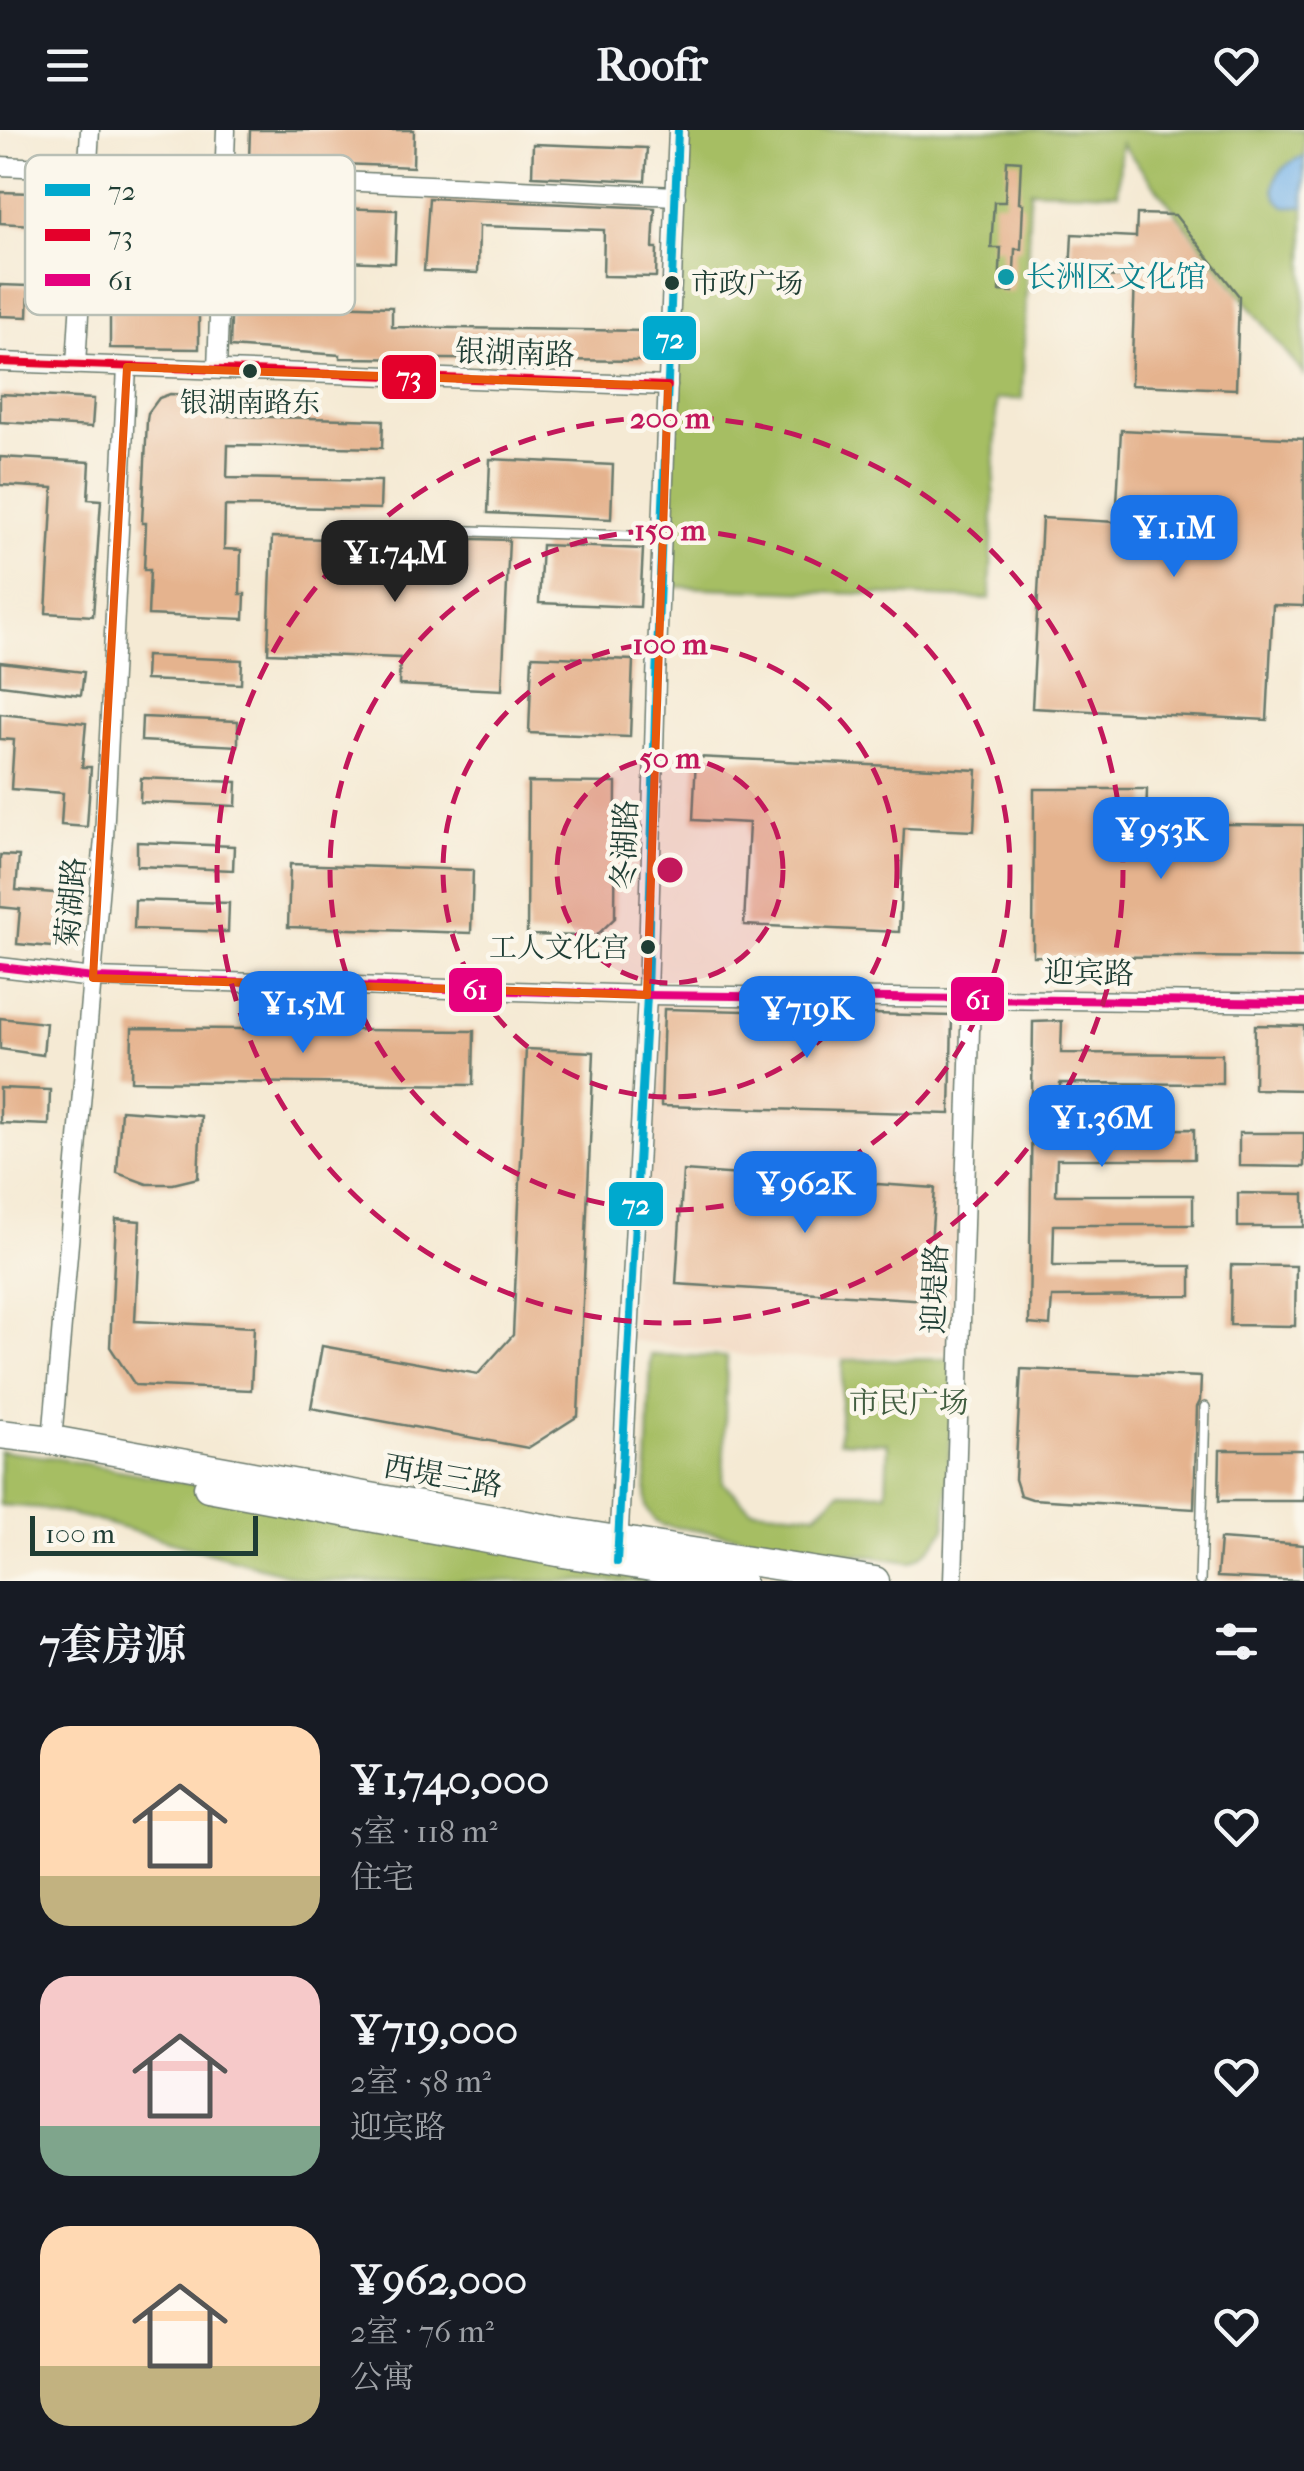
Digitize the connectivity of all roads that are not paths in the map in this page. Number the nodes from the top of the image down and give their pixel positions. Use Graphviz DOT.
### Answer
graph roads {
  1 [pos="90,130"];
  2 [pos="226,130"];
  3 [pos="678,130"];
  4 [pos="89,155"];
  5 [pos="225,155"];
  6 [pos="0,166"];
  7 [pos="25,167"];
  8 [pos="355,182"];
  9 [pos="676,196"];
  10 [pos="79,315"];
  11 [pos="219,315"];
  12 [pos="0,362"];
  13 [pos="76,365"];
  14 [pos="127,367"];
  15 [pos="217,369"];
  16 [pos="668,386"];
  17 [pos="405,529"];
  18 [pos="662,538"];
  19 [pos="0,967"];
  20 [pos="92,978"];
  21 [pos="647,994"];
  22 [pos="970,998"];
  23 [pos="1304,1003"];
  24 [pos="1206,1407"];
  25 [pos="0,1434"];
  26 [pos="52,1440"];
  27 [pos="0,1451"];
  28 [pos="618,1551"];
  29 [pos="741,1581"];
  30 [pos="875,1581"];
  31 [pos="953,1581"];
  32 [pos="1200,1581"];
  1 -- 4 [label="street"];
  2 -- 5 [label="street"];
  3 -- 9 [label="street, 冬湖路"];
  6 -- 7 [label="street"];
  8 -- 9 [label="street"];
  9 -- 16 [label="street, 冬湖路"];
  10 -- 13 [label="street"];
  11 -- 15 [label="street"];
  12 -- 13 [label="street, 银湖南路"];
  13 -- 14 [label="street, 银湖南路"];
  14 -- 15 [label="street, 银湖南路"];
  14 -- 20 [label="street, 菊湖路"];
  15 -- 16 [label="street, 银湖南路"];
  16 -- 18 [label="street, 冬湖路"];
  17 -- 18 [label="lane"];
  18 -- 21 [label="street, 冬湖路"];
  19 -- 20 [label="street, 迎宾路"];
  20 -- 21 [label="street, 迎宾路"];
  20 -- 26 [label="street, 菊湖路"];
  21 -- 22 [label="street, 迎宾路"];
  21 -- 28 [label="street, 冬湖路"];
  22 -- 23 [label="street, 迎宾路"];
  22 -- 31 [label="street, 迎堤路"];
  24 -- 32 [label="lane"];
  25 -- 26 [label="main road, 西堤三路"];
  26 -- 28 [label="main road, 西堤三路"];
  27 -- 28 [label="main road, 西堤三路"];
  28 -- 29 [label="main road, 西堤三路"];
  28 -- 30 [label="main road, 西堤三路"];
}
